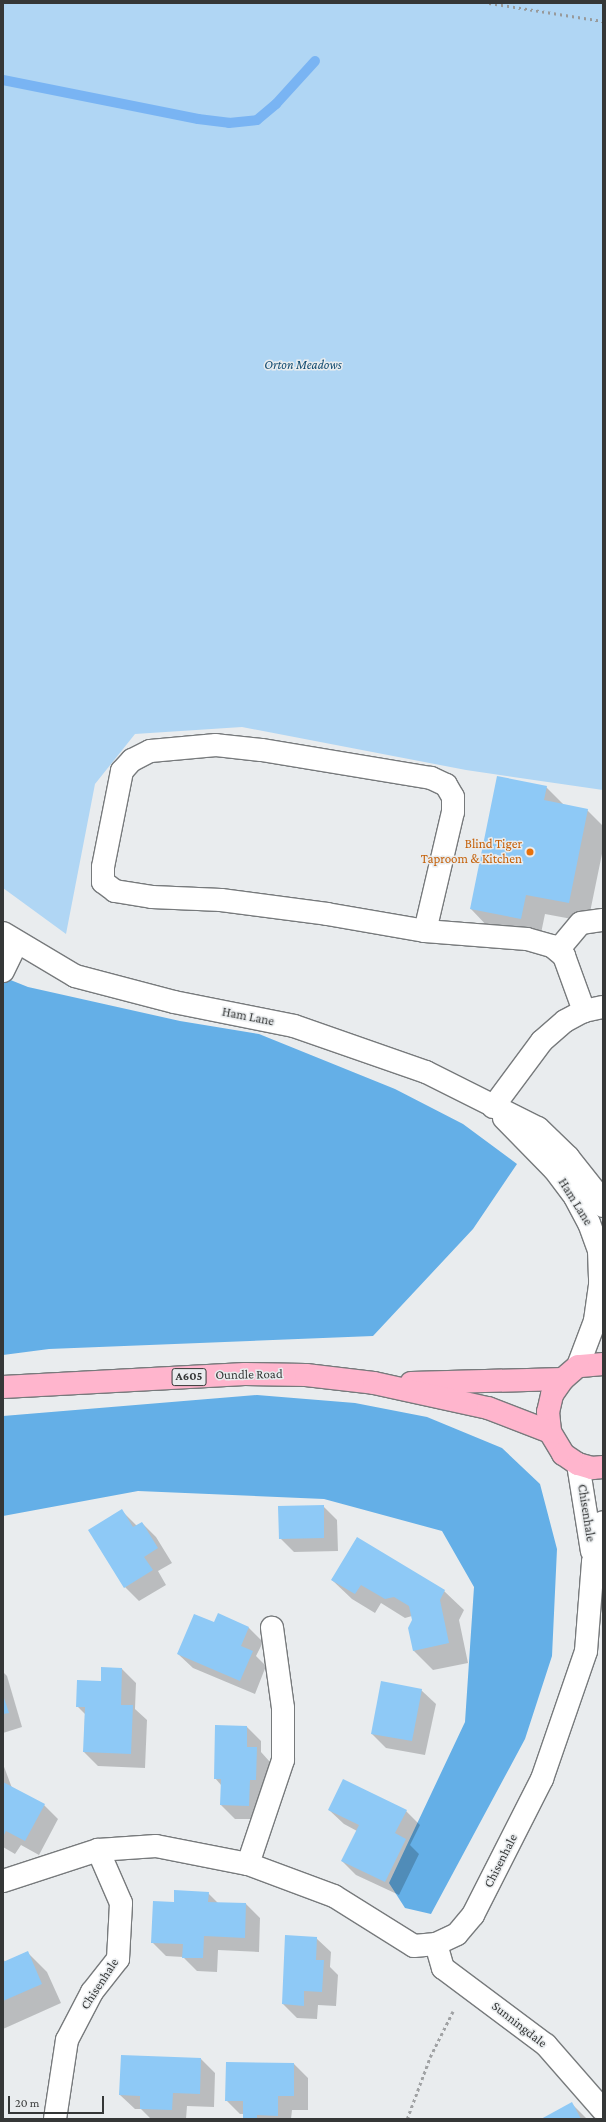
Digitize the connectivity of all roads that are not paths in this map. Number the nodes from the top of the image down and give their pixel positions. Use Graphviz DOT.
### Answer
graph roads {
  1 [pos="603,920"];
  2 [pos="425,931"];
  3 [pos="10,938"];
  4 [pos="558,950"];
  5 [pos="3,970"];
  6 [pos="594,1009"];
  7 [pos="493,1107"];
  8 [pos="603,1206"];
  9 [pos="603,1364"];
  10 [pos="571,1372"];
  11 [pos="374,1383"];
  12 [pos="3,1387"];
  13 [pos="550,1432"];
  14 [pos="578,1464"];
  15 [pos="603,1467"];
  16 [pos="603,1522"];
  17 [pos="593,1562"];
  18 [pos="272,1628"];
  19 [pos="98,1850"];
  20 [pos="248,1864"];
  21 [pos="3,1881"];
  22 [pos="436,1944"];
  23 [pos="603,2110"];
  24 [pos="55,2119"];
  1 -- 4 [label="street"];
  2 -- 2 [label="street"];
  2 -- 4 [label="street"];
  3 -- 5 [label="street"];
  3 -- 7 [label="street, Ham Lane"];
  4 -- 6 [label="street"];
  6 -- 7 [label="street"];
  7 -- 8 [label="street, Ham Lane"];
  7 -- 10 [label="street, Ham Lane"];
  9 -- 10 [label="main road, Oundle Road"];
  10 -- 11 [label="main road, Oundle Road"];
  10 -- 13 [label="main road"];
  11 -- 12 [label="main road, Oundle Road / A605"];
  11 -- 13 [label="main road, Oundle Road"];
  13 -- 14 [label="main road"];
  14 -- 15 [label="main road"];
  14 -- 17 [label="street, Chisenhale"];
  16 -- 17 [label="street, Chisenhale"];
  17 -- 22 [label="street, Chisenhale"];
  18 -- 20 [label="street"];
  19 -- 20 [label="street, Chisenhale"];
  19 -- 21 [label="street, Chisenhale"];
  19 -- 24 [label="street, Chisenhale"];
  20 -- 22 [label="street, Chisenhale"];
  22 -- 23 [label="street, Sunningdale"];
}
